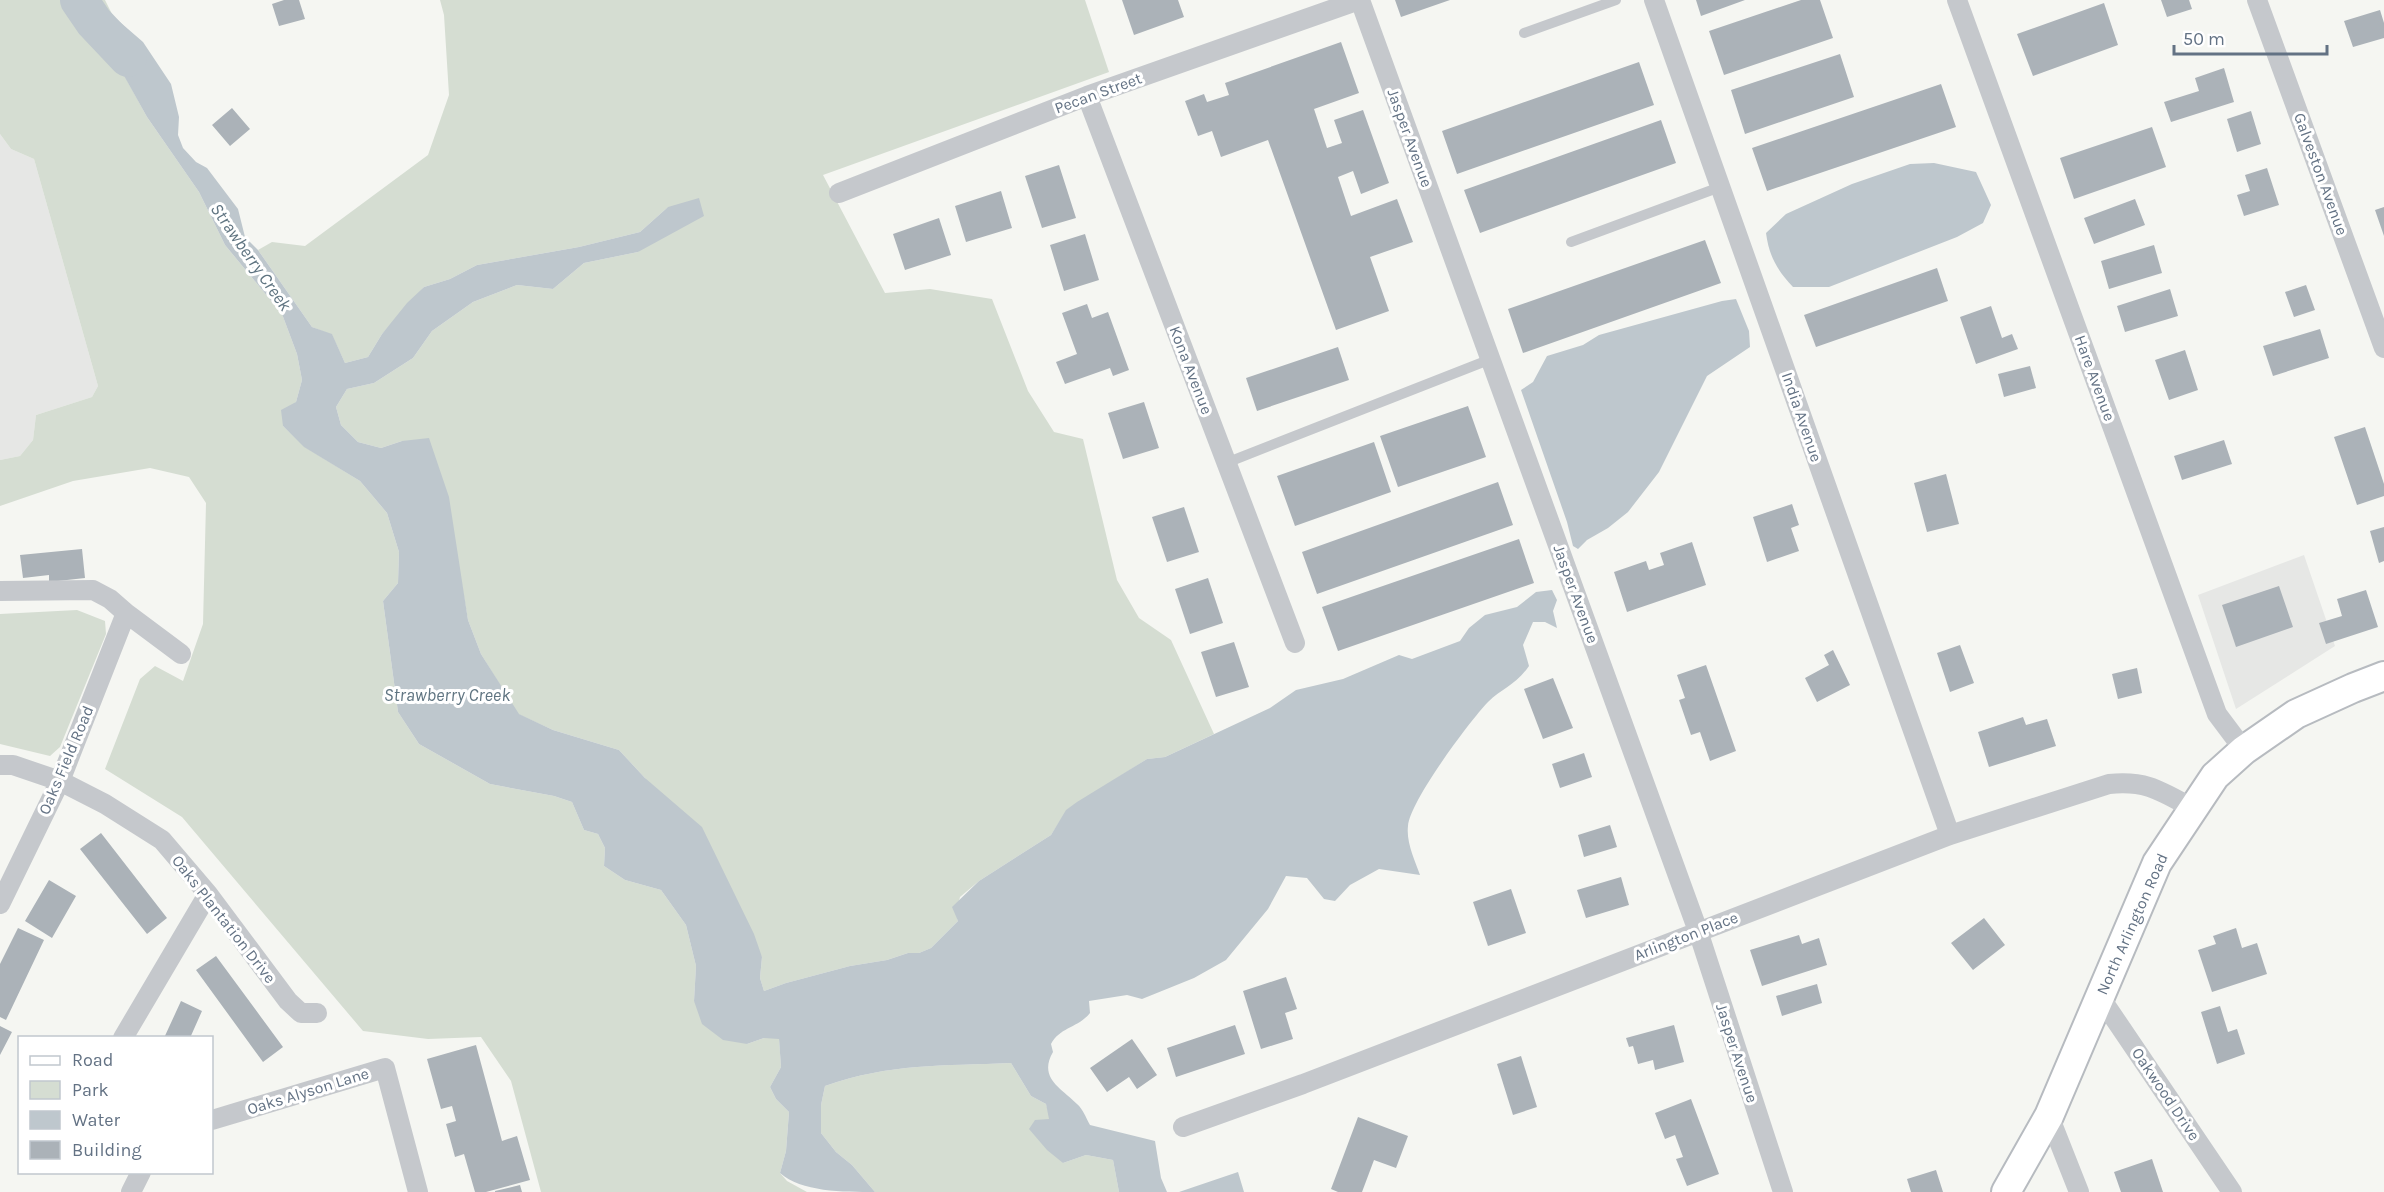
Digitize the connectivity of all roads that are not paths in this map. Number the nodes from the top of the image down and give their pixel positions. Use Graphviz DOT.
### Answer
graph roads {
  1 [pos="1359,0"];
  2 [pos="1617,0"];
  3 [pos="1654,0"];
  4 [pos="1957,0"];
  5 [pos="2257,0"];
  6 [pos="1524,33"];
  7 [pos="1087,96"];
  8 [pos="1720,187"];
  9 [pos="839,193"];
  10 [pos="1571,242"];
  11 [pos="2384,348"];
  12 [pos="1491,359"];
  13 [pos="1226,463"];
  14 [pos="0,591"];
  15 [pos="126,614"];
  16 [pos="1294,643"];
  17 [pos="181,654"];
  18 [pos="2384,676"];
  19 [pos="2244,750"];
  20 [pos="0,765"];
  21 [pos="60,781"];
  22 [pos="2192,807"];
  23 [pos="1950,835"];
  24 [pos="208,894"];
  25 [pos="0,904"];
  26 [pos="1698,932"];
  27 [pos="2100,997"];
  28 [pos="317,1013"];
  29 [pos="124,1036"];
  30 [pos="2049,1116"];
  31 [pos="213,1120"];
  32 [pos="1183,1127"];
  33 [pos="140,1174"];
  34 [pos="131,1192"];
  35 [pos="418,1192"];
  36 [pos="1783,1192"];
  37 [pos="2006,1192"];
  38 [pos="2079,1192"];
  39 [pos="2232,1192"];
  1 -- 7 [label="street, Pecan Street"];
  1 -- 12 [label="street, Jasper Avenue"];
  2 -- 6 [label="lane"];
  3 -- 8 [label="street, India Avenue"];
  4 -- 19 [label="street, Hare Avenue"];
  5 -- 11 [label="street, Galveston Avenue"];
  7 -- 9 [label="street, Pecan Street"];
  7 -- 13 [label="street, Kona Avenue"];
  8 -- 10 [label="lane"];
  8 -- 23 [label="street, India Avenue"];
  12 -- 13 [label="lane"];
  12 -- 26 [label="street, Jasper Avenue"];
  13 -- 16 [label="street, Kona Avenue"];
  14 -- 15 [label="street"];
  15 -- 17 [label="street"];
  15 -- 21 [label="street, Oaks Field Road"];
  18 -- 19 [label="main road, North Arlington Road"];
  19 -- 22 [label="main road, North Arlington Road"];
  20 -- 21 [label="street, Oaks Plantation Drive"];
  21 -- 24 [label="street, Oaks Plantation Drive"];
  21 -- 25 [label="street, Oaks Field Road"];
  22 -- 23 [label="street, Arlington Place"];
  22 -- 27 [label="main road, North Arlington Road"];
  23 -- 26 [label="street, Arlington Place"];
  24 -- 28 [label="street, Oaks Plantation Drive"];
  24 -- 29 [label="street"];
  26 -- 32 [label="street, Arlington Place"];
  26 -- 36 [label="street, Jasper Avenue"];
  27 -- 30 [label="main road, North Arlington Road"];
  27 -- 39 [label="street, Oakwood Drive"];
  30 -- 37 [label="main road, North Arlington Road"];
  30 -- 38 [label="street"];
  31 -- 35 [label="street, Oaks Alyson Lane"];
  33 -- 34 [label="street"];
}
